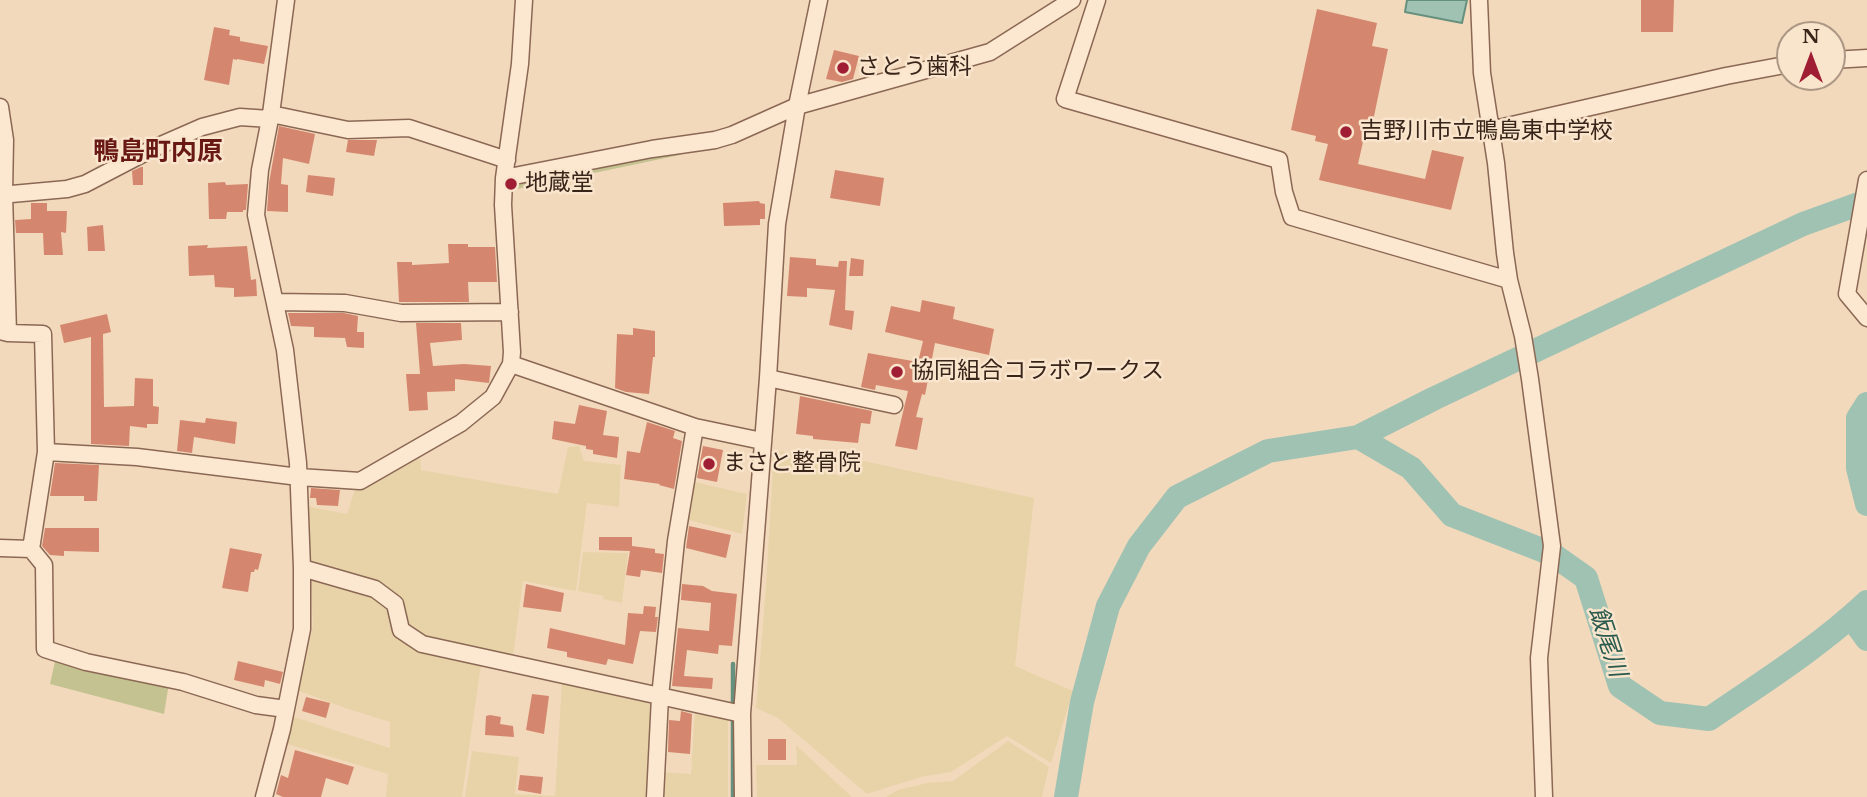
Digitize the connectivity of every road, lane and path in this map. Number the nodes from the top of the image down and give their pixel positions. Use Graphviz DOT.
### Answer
graph roads {
  1 [pos="286,0"];
  2 [pos="524,0"];
  3 [pos="819,0"];
  4 [pos="1072,0"];
  5 [pos="1097,0"];
  6 [pos="1479,0"];
  7 [pos="1867,58"];
  8 [pos="1846,59"];
  9 [pos="1776,67"];
  10 [pos="797,106"];
  11 [pos="0,107"];
  12 [pos="270,116"];
  13 [pos="1490,130"];
  14 [pos="507,160"];
  15 [pos="504,178"];
  16 [pos="1867,180"];
  17 [pos="2,195"];
  18 [pos="1509,280"];
  19 [pos="275,302"];
  20 [pos="510,312"];
  21 [pos="1867,318"];
  22 [pos="4,332"];
  23 [pos="511,365"];
  24 [pos="768,377"];
  25 [pos="894,405"];
  26 [pos="695,427"];
  27 [pos="762,441"];
  28 [pos="46,452"];
  29 [pos="299,477"];
  30 [pos="0,548"];
  31 [pos="31,549"];
  32 [pos="302,568"];
  33 [pos="660,696"];
  34 [pos="286,709"];
  35 [pos="736,713"];
  36 [pos="264,797"];
  37 [pos="655,797"];
  38 [pos="743,797"];
  39 [pos="1544,797"];
  1 -- 12 [label="street"];
  2 -- 14 [label="street"];
  3 -- 10 [label="street"];
  4 -- 10 [label="street"];
  5 -- 18 [label="street"];
  6 -- 13 [label="street"];
  7 -- 8 [label="street"];
  9 -- 13 [label="street"];
  10 -- 15 [label="street"];
  10 -- 24 [label="street"];
  11 -- 17 [label="street"];
  12 -- 14 [label="street"];
  12 -- 17 [label="street"];
  12 -- 19 [label="street"];
  13 -- 18 [label="street"];
  14 -- 15 [label="street"];
  15 -- 20 [label="street"];
  16 -- 21 [label="street"];
  17 -- 22 [label="street"];
  18 -- 39 [label="street"];
  19 -- 20 [label="street"];
  19 -- 29 [label="street"];
  20 -- 23 [label="street"];
  22 -- 28 [label="street"];
  23 -- 26 [label="street"];
  23 -- 29 [label="street"];
  24 -- 25 [label="street"];
  24 -- 27 [label="street"];
  26 -- 27 [label="street"];
  26 -- 33 [label="street"];
  27 -- 35 [label="street"];
  28 -- 29 [label="street"];
  28 -- 31 [label="street"];
  29 -- 32 [label="street"];
  30 -- 31 [label="street"];
  31 -- 34 [label="street"];
  32 -- 33 [label="street"];
  32 -- 34 [label="street"];
  33 -- 35 [label="street"];
  33 -- 37 [label="street"];
  34 -- 36 [label="street"];
  35 -- 38 [label="street"];
}
